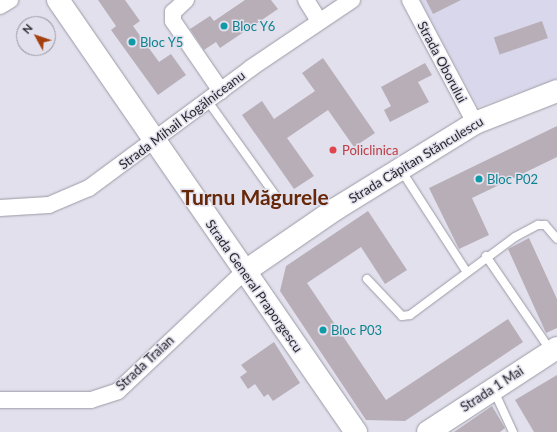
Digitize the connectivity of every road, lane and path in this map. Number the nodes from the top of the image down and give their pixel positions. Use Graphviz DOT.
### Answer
graph roads {
  1 [pos="10,0"];
  2 [pos="58,0"];
  3 [pos="186,0"];
  4 [pos="306,0"];
  5 [pos="352,0"];
  6 [pos="410,0"];
  7 [pos="0,6"];
  8 [pos="319,21"];
  9 [pos="220,91"];
  10 [pos="557,91"];
  11 [pos="207,100"];
  12 [pos="475,123"];
  13 [pos="154,140"];
  14 [pos="400,168"];
  15 [pos="280,202"];
  16 [pos="0,208"];
  17 [pos="557,239"];
  18 [pos="486,256"];
  19 [pos="466,271"];
  20 [pos="244,272"];
  21 [pos="367,279"];
  22 [pos="554,349"];
  23 [pos="492,388"];
  24 [pos="0,400"];
  25 [pos="356,432"];
  26 [pos="428,432"];
  27 [pos="513,432"];
  1 -- 7 [label="street"];
  2 -- 13 [label="main road, Strada General Praporgescu"];
  3 -- 9 [label="street"];
  4 -- 8 [label="street"];
  5 -- 8 [label="street, Strada Mihail Kogălniceanu"];
  6 -- 12 [label="street, Strada Oborului"];
  8 -- 9 [label="street, Strada Mihail Kogălniceanu"];
  9 -- 11 [label="street, Strada Mihail Kogălniceanu"];
  10 -- 12 [label="main road, Strada Căpitan Stănculescu"];
  11 -- 13 [label="street, Strada Mihail Kogălniceanu"];
  11 -- 15 [label="lane"];
  12 -- 14 [label="main road, Strada Căpitan Stănculescu"];
  13 -- 16 [label="street, Strada Mihail Kogălniceanu"];
  13 -- 20 [label="main road, Strada General Praporgescu"];
  14 -- 19 [label="lane"];
  14 -- 20 [label="main road, Strada Căpitan Stănculescu"];
  17 -- 18 [label="lane"];
  18 -- 19 [label="lane"];
  18 -- 22 [label="lane"];
  19 -- 21 [label="lane"];
  20 -- 24 [label="street, Strada Traian"];
  20 -- 25 [label="main road, Strada General Praporgescu"];
  22 -- 23 [label="main road, Strada 1 Mai"];
  23 -- 26 [label="main road, Strada 1 Mai"];
  23 -- 27 [label="lane"];
}
